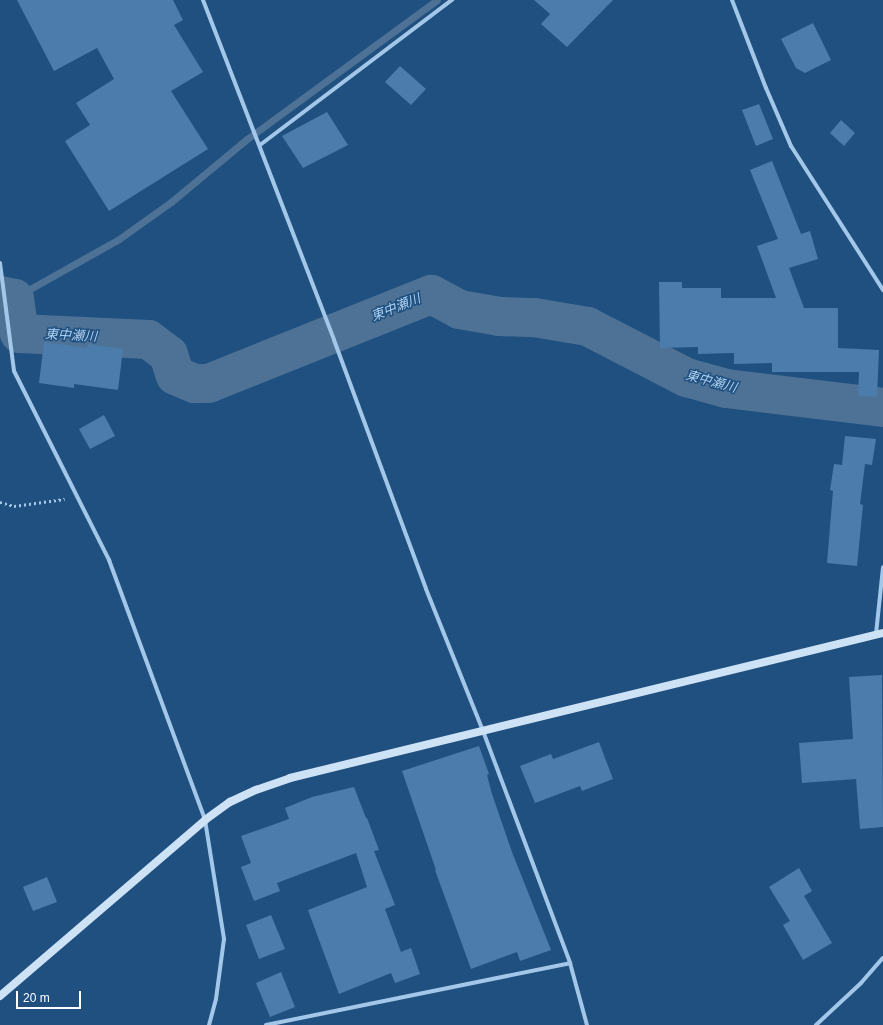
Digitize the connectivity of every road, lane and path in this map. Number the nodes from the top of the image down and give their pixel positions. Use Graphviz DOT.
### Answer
graph roads {
  1 [pos="203,0"];
  2 [pos="452,0"];
  3 [pos="732,0"];
  4 [pos="260,145"];
  5 [pos="0,263"];
  6 [pos="883,290"];
  7 [pos="78,497"];
  8 [pos="0,502"];
  9 [pos="883,567"];
  10 [pos="880,634"];
  11 [pos="483,731"];
  12 [pos="205,820"];
  13 [pos="883,958"];
  14 [pos="570,963"];
  15 [pos="0,996"];
  16 [pos="208,1025"];
  17 [pos="266,1025"];
  18 [pos="587,1025"];
  19 [pos="816,1025"];
  1 -- 4 [label="street"];
  2 -- 4 [label="street"];
  3 -- 6 [label="street"];
  4 -- 11 [label="street"];
  5 -- 7 [label="street"];
  7 -- 8 [label="path"];
  7 -- 12 [label="street"];
  9 -- 10 [label="street"];
  10 -- 11 [label="street"];
  11 -- 12 [label="street"];
  11 -- 14 [label="street"];
  12 -- 15 [label="street"];
  12 -- 16 [label="street"];
  13 -- 19 [label="street"];
  14 -- 17 [label="street"];
  14 -- 18 [label="street"];
}
